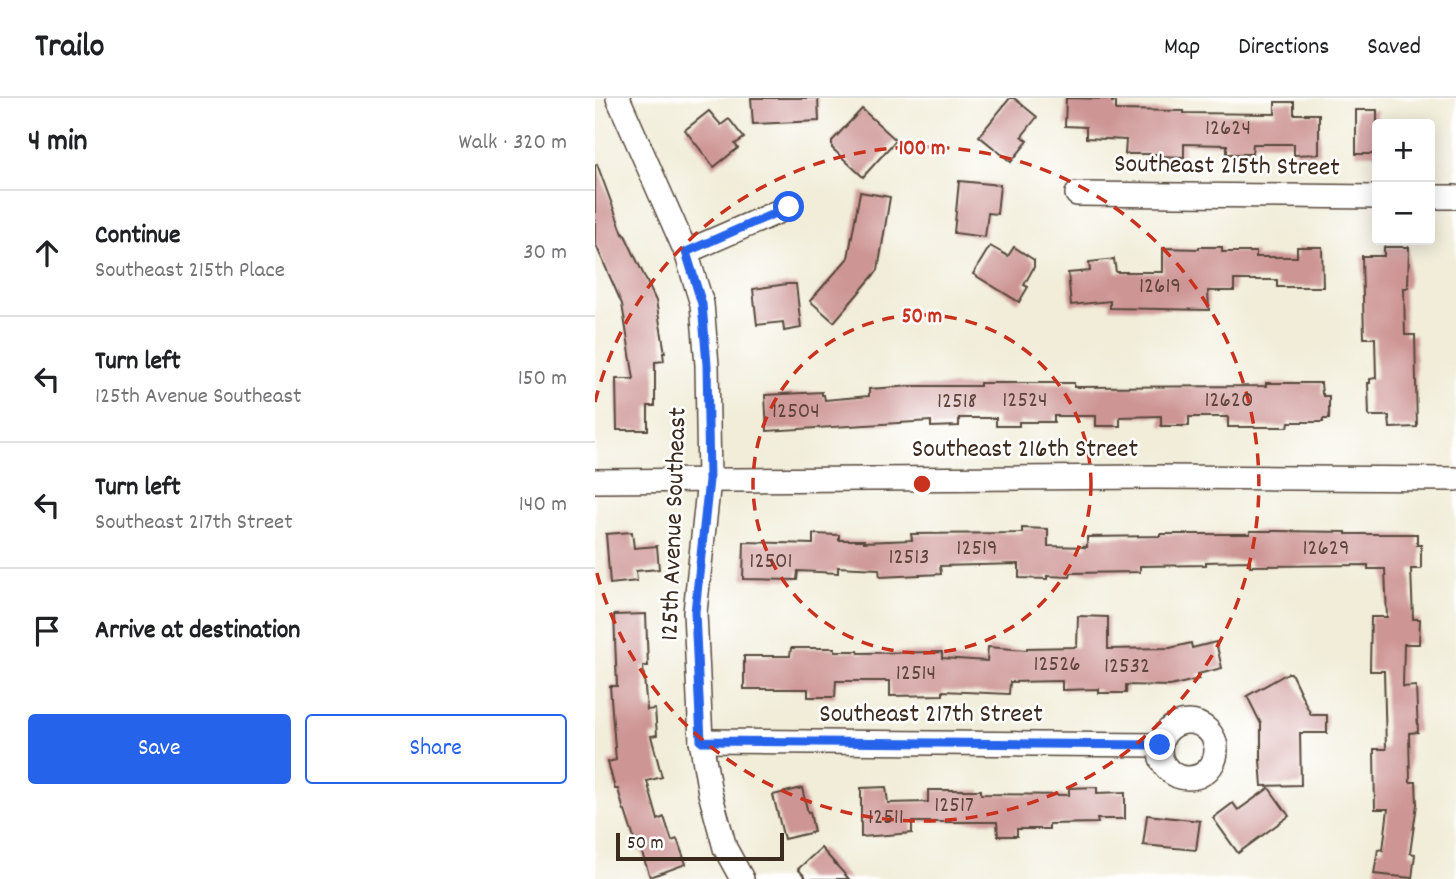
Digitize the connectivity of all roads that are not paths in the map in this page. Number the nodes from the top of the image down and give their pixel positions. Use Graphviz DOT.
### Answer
graph roads {
  1 [pos="618,98"];
  2 [pos="1077,194"];
  3 [pos="1372,197"];
  4 [pos="1435,197"];
  5 [pos="1456,198"];
  6 [pos="789,207"];
  7 [pos="686,252"];
  8 [pos="1456,479"];
  9 [pos="709,480"];
  10 [pos="595,481"];
  11 [pos="701,741"];
  12 [pos="1160,745"];
  13 [pos="742,879"];
  1 -- 7 [label="street, 125th Avenue Southeast"];
  2 -- 3 [label="street, Southeast 215th Street"];
  4 -- 5 [label="street"];
  6 -- 7 [label="street"];
  7 -- 9 [label="street, 125th Avenue Southeast"];
  8 -- 9 [label="street, Southeast 216th Street"];
  9 -- 10 [label="street, Southeast 216th Street"];
  9 -- 11 [label="street, 125th Avenue Southeast"];
  11 -- 12 [label="street, Southeast 217th Street"];
  11 -- 13 [label="street, 125th Avenue Southeast"];
}
